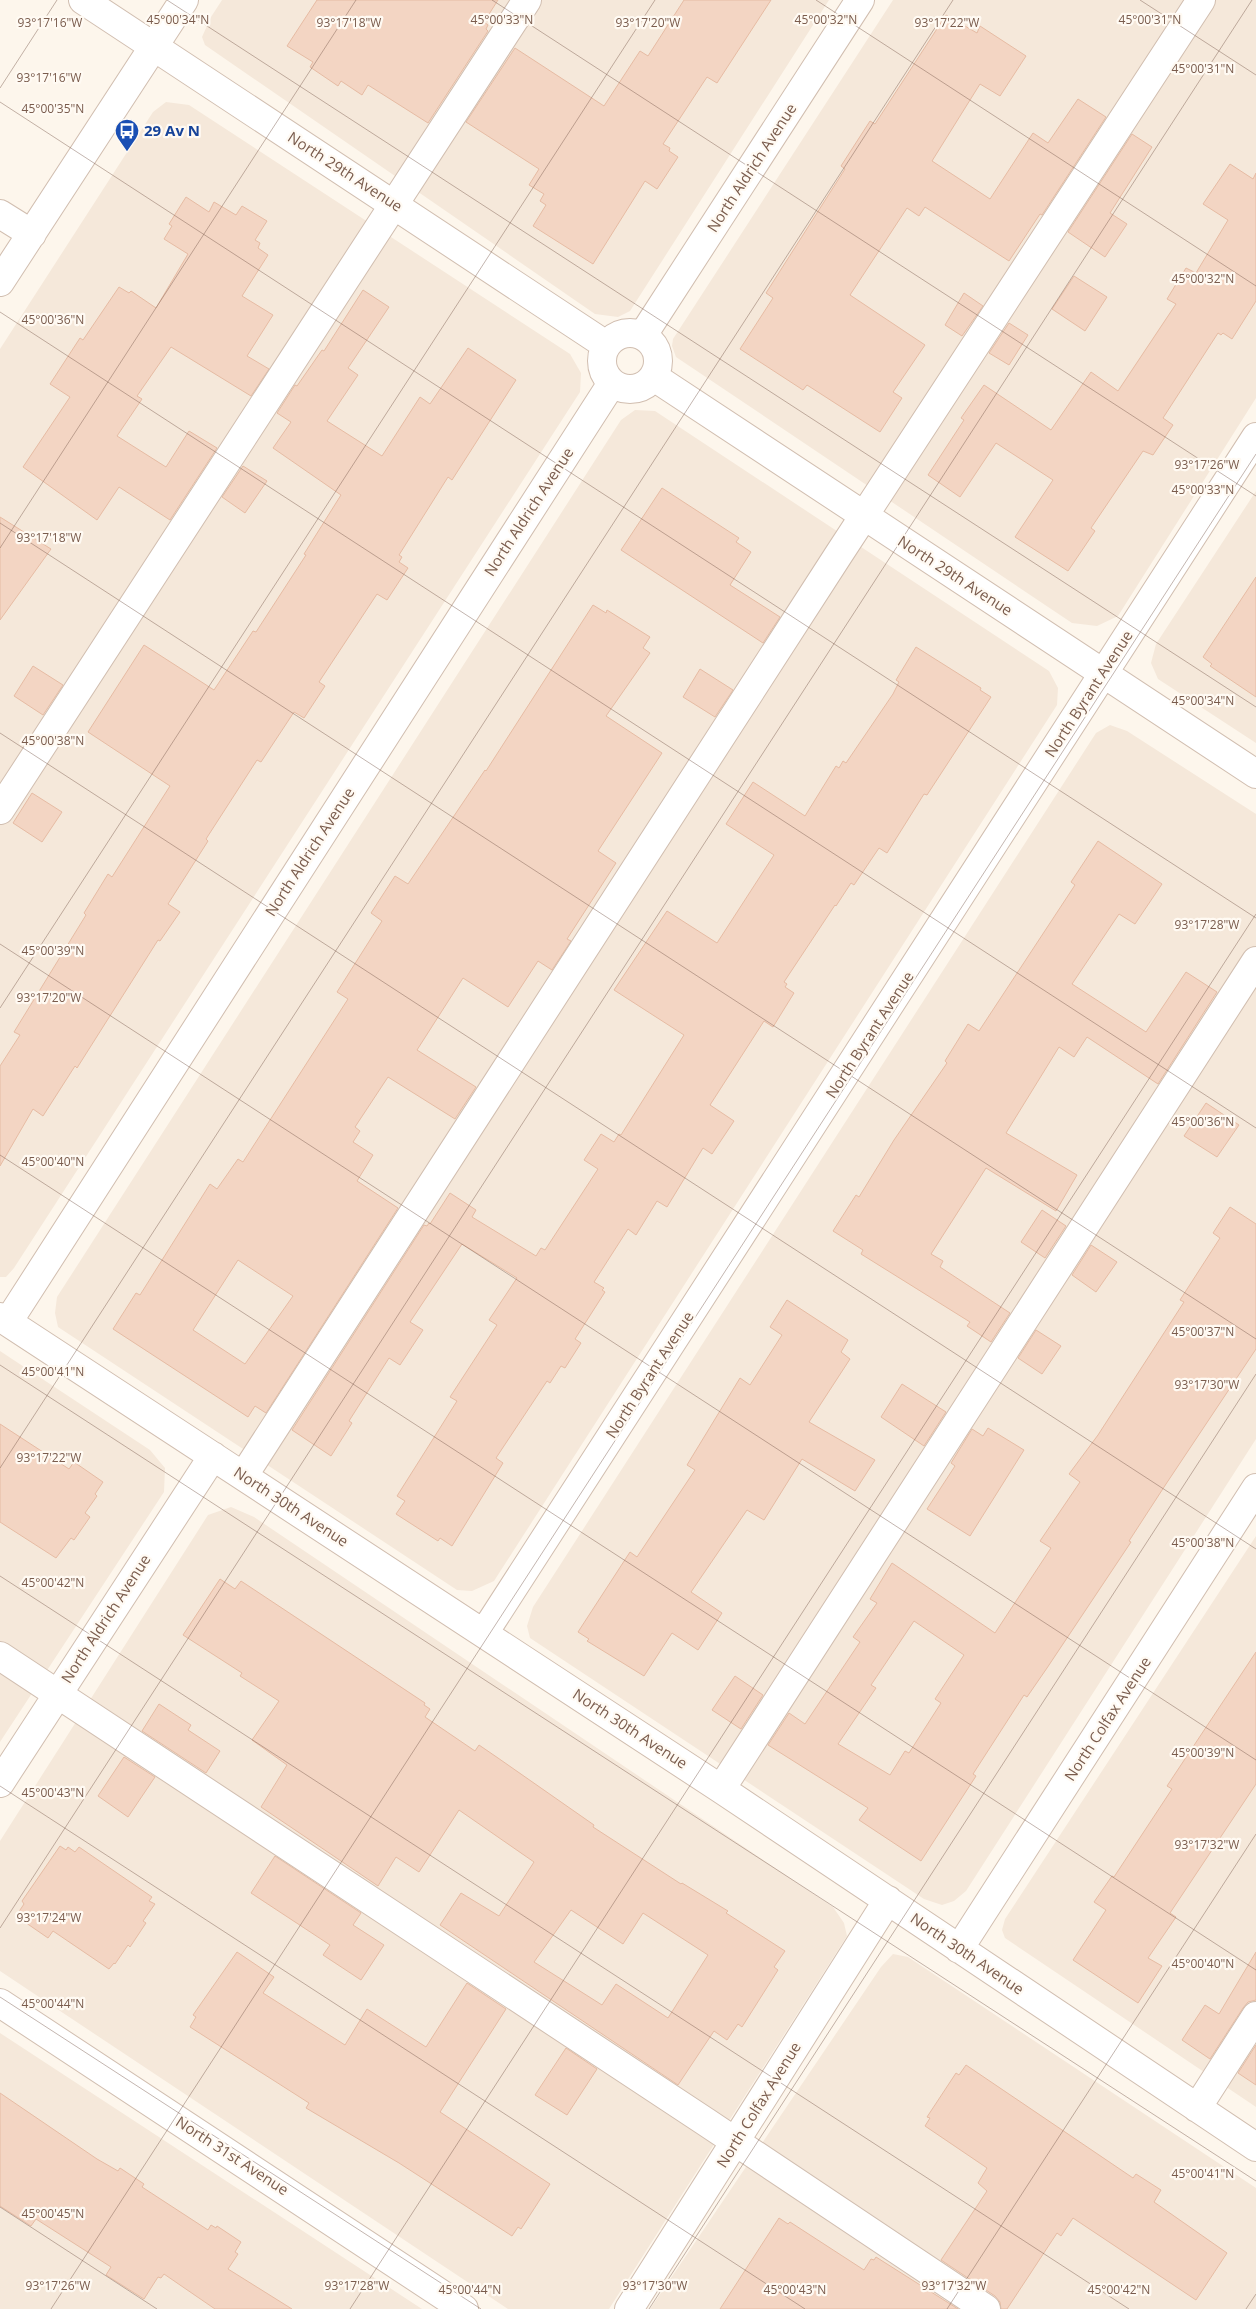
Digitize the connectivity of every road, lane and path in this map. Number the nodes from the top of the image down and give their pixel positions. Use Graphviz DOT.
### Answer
graph roads {
  1 [pos="83,0"];
  2 [pos="184,0"];
  3 [pos="527,0"];
  4 [pos="860,0"];
  5 [pos="1201,0"];
  6 [pos="153,46"];
  7 [pos="394,205"];
  8 [pos="0,214"];
  9 [pos="32,234"];
  10 [pos="0,282"];
  11 [pos="643,335"];
  12 [pos="606,345"];
  13 [pos="654,377"];
  14 [pos="612,382"];
  15 [pos="1256,437"];
  16 [pos="864,516"];
  17 [pos="1103,673"];
  18 [pos="1256,774"];
  19 [pos="0,810"];
  20 [pos="1256,961"];
  21 [pos="4,1319"];
  22 [pos="213,1456"];
  23 [pos="244,1476"];
  24 [pos="1256,1488"];
  25 [pos="484,1633"];
  26 [pos="0,1656"];
  27 [pos="58,1694"];
  28 [pos="0,1783"];
  29 [pos="722,1789"];
  30 [pos="888,1900"];
  31 [pos="959,1950"];
  32 [pos="0,2003"];
  33 [pos="1256,2016"];
  34 [pos="1197,2108"];
  35 [pos="736,2142"];
  36 [pos="1256,2147"];
  37 [pos="464,2309"];
  38 [pos="628,2309"];
  39 [pos="986,2309"];
  1 -- 6 [label="street, North 29th Avenue"];
  2 -- 6 [label="street"];
  3 -- 7 [label="street"];
  4 -- 11 [label="street, North Aldrich Avenue"];
  5 -- 16 [label="street"];
  6 -- 7 [label="street, North 29th Avenue"];
  6 -- 9 [label="street"];
  7 -- 12 [label="street, North 29th Avenue"];
  7 -- 19 [label="street"];
  8 -- 9 [label="street"];
  9 -- 10 [label="street"];
  11 -- 12 [label="street"];
  11 -- 13 [label="street"];
  12 -- 14 [label="street"];
  13 -- 14 [label="street"];
  13 -- 16 [label="street, North 29th Avenue"];
  14 -- 21 [label="street, North Aldrich Avenue"];
  15 -- 17 [label="street, North Byrant Avenue"];
  16 -- 17 [label="street, North 29th Avenue"];
  16 -- 23 [label="street"];
  17 -- 18 [label="street, North 29th Avenue"];
  17 -- 25 [label="street, North Byrant Avenue"];
  20 -- 29 [label="street"];
  21 -- 22 [label="street, North 30th Avenue"];
  22 -- 23 [label="street, North 30th Avenue"];
  22 -- 27 [label="street, North Aldrich Avenue"];
  23 -- 25 [label="street, North 30th Avenue"];
  24 -- 31 [label="street, North Colfax Avenue"];
  25 -- 29 [label="street, North 30th Avenue"];
  26 -- 27 [label="street"];
  27 -- 28 [label="street, North Aldrich Avenue"];
  27 -- 35 [label="street"];
  29 -- 30 [label="street, North 30th Avenue"];
  30 -- 31 [label="street, North 30th Avenue"];
  30 -- 35 [label="street, North Colfax Avenue"];
  31 -- 34 [label="street, North 30th Avenue"];
  32 -- 37 [label="street, North 31st Avenue"];
  33 -- 34 [label="street"];
  34 -- 36 [label="street, North 30th Avenue"];
  35 -- 38 [label="street, North Colfax Avenue"];
  35 -- 39 [label="street"];
}
